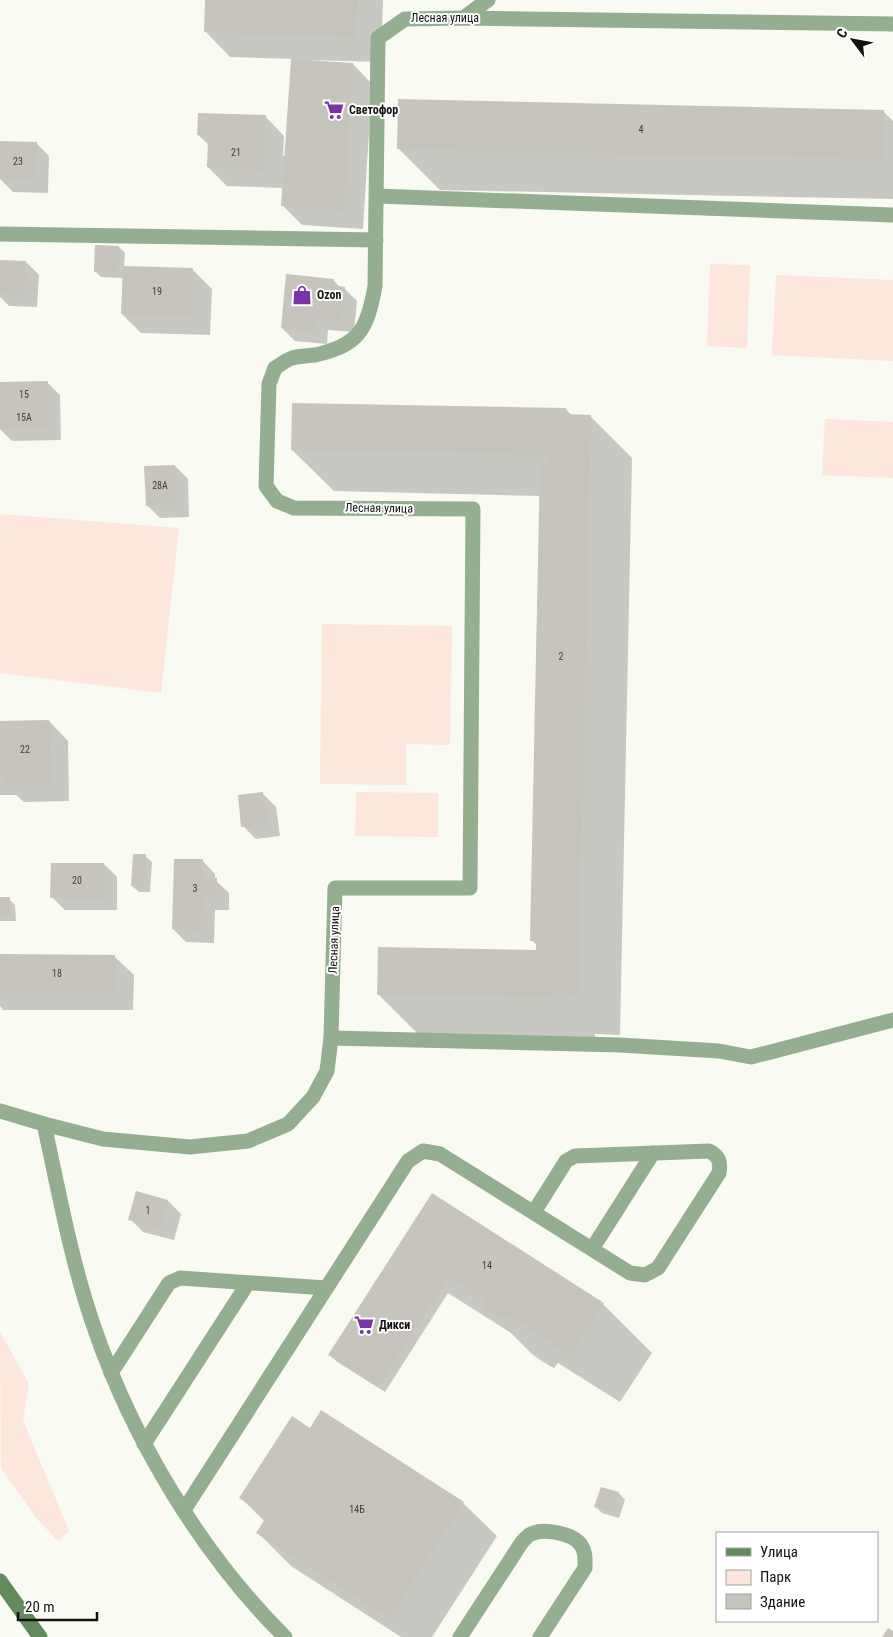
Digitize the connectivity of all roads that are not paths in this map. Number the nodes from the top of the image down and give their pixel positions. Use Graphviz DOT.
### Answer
graph roads {
  1 [pos="488,0"];
  2 [pos="463,18"];
  3 [pos="893,24"];
  4 [pos="378,196"];
  5 [pos="893,215"];
  6 [pos="0,234"];
  7 [pos="376,240"];
  8 [pos="893,1020"];
  9 [pos="331,1038"];
  10 [pos="0,1111"];
  11 [pos="44,1124"];
  12 [pos="654,1153"];
  13 [pos="534,1212"];
  14 [pos="592,1249"];
  15 [pos="248,1283"];
  16 [pos="326,1288"];
  17 [pos="111,1373"];
  18 [pos="144,1444"];
  19 [pos="184,1510"];
  20 [pos="0,1581"];
  21 [pos="40,1637"];
  22 [pos="284,1637"];
  23 [pos="460,1637"];
  24 [pos="540,1637"];
  1 -- 2 [label="street"];
  2 -- 3 [label="street, Лесная улица"];
  2 -- 4 [label="street, Лесная улица"];
  4 -- 5 [label="street"];
  4 -- 7 [label="street, Лесная улица"];
  6 -- 7 [label="street"];
  7 -- 9 [label="street, Лесная улица"];
  8 -- 9 [label="street"];
  9 -- 11 [label="street, Лесная улица"];
  10 -- 11 [label="street, Лесная улица"];
  11 -- 17 [label="street"];
  12 -- 13 [label="street"];
  12 -- 14 [label="street"];
  12 -- 14 [label="street"];
  13 -- 14 [label="street"];
  13 -- 16 [label="street"];
  15 -- 16 [label="street"];
  15 -- 17 [label="street"];
  15 -- 18 [label="street"];
  16 -- 19 [label="street"];
  17 -- 18 [label="street"];
  18 -- 19 [label="street"];
  19 -- 22 [label="street"];
  20 -- 21 [label="main road"];
  23 -- 24 [label="street"];
}
